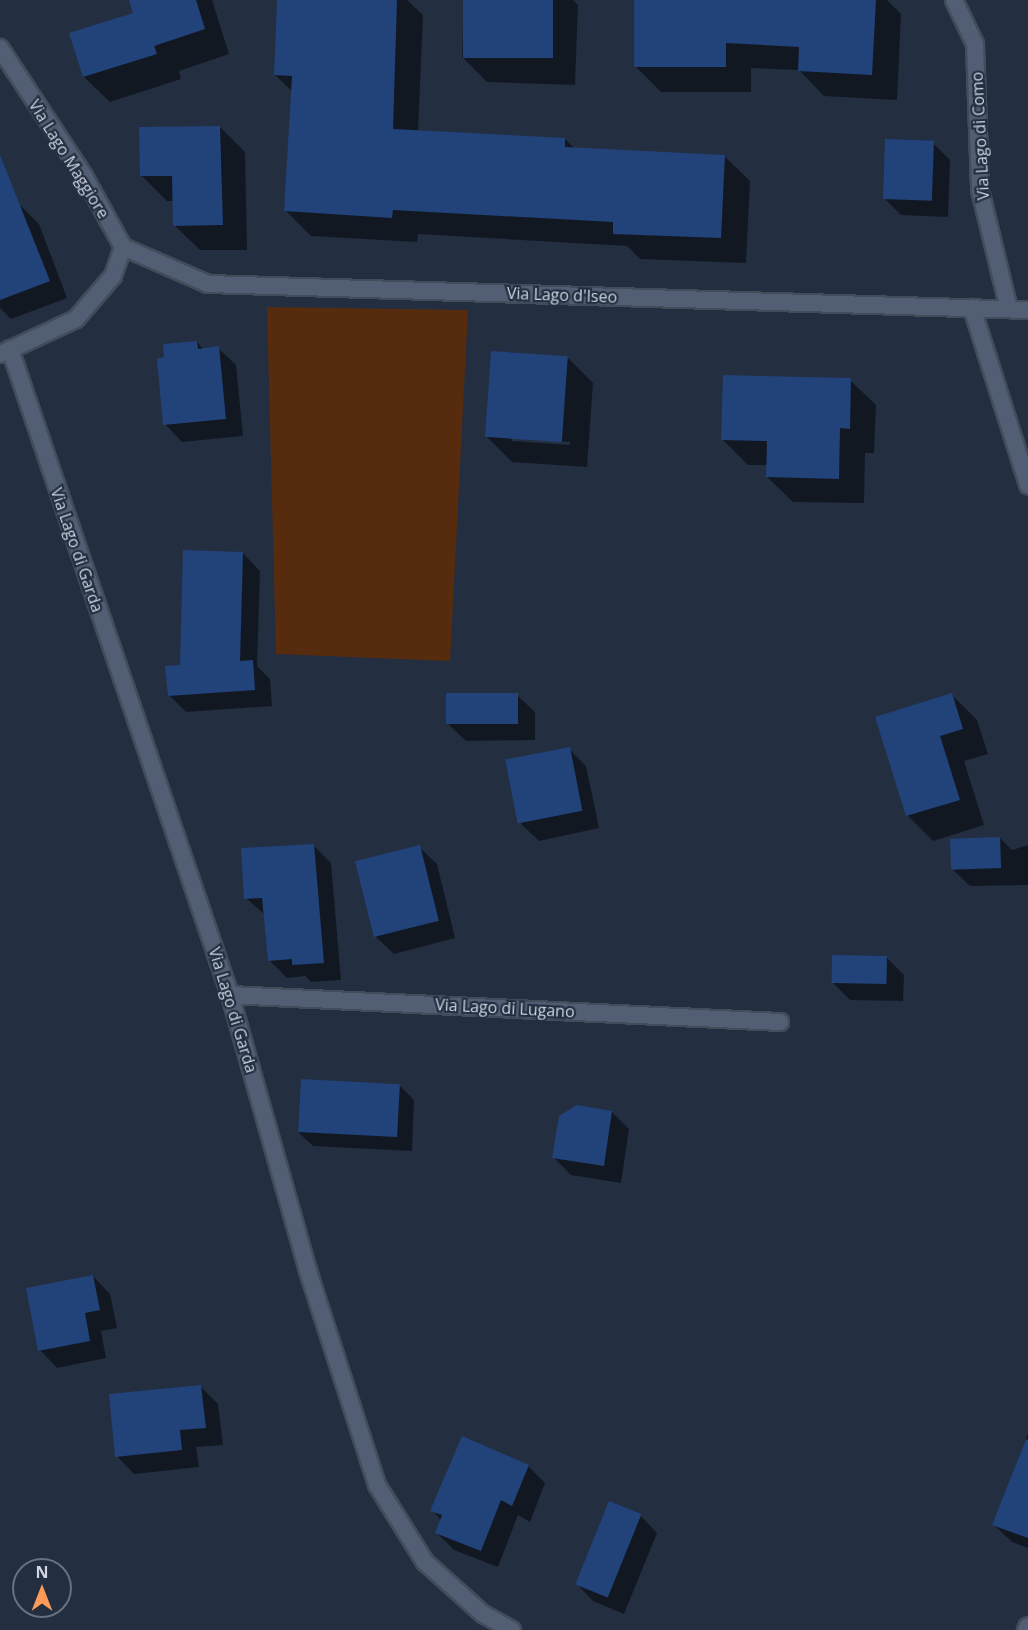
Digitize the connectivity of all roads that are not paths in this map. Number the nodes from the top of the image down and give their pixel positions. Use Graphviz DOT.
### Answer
graph roads {
  1 [pos="954,0"];
  2 [pos="0,48"];
  3 [pos="123,247"];
  4 [pos="972,308"];
  5 [pos="1009,309"];
  6 [pos="1028,310"];
  7 [pos="5,351"];
  8 [pos="1028,485"];
  9 [pos="230,995"];
  10 [pos="780,1022"];
  11 [pos="512,1630"];
  1 -- 5 [label="street, Via Lago di Como"];
  2 -- 3 [label="street, Via Lago Maggiore"];
  3 -- 4 [label="street, Via Lago d'Iseo"];
  3 -- 7 [label="street"];
  4 -- 5 [label="street, Via Lago d'Iseo"];
  4 -- 8 [label="street"];
  5 -- 6 [label="street, Via Lago d'Iseo"];
  7 -- 9 [label="street, Via Lago di Garda"];
  9 -- 10 [label="street, Via Lago di Lugano"];
  9 -- 11 [label="street, Via Lago di Garda"];
}
